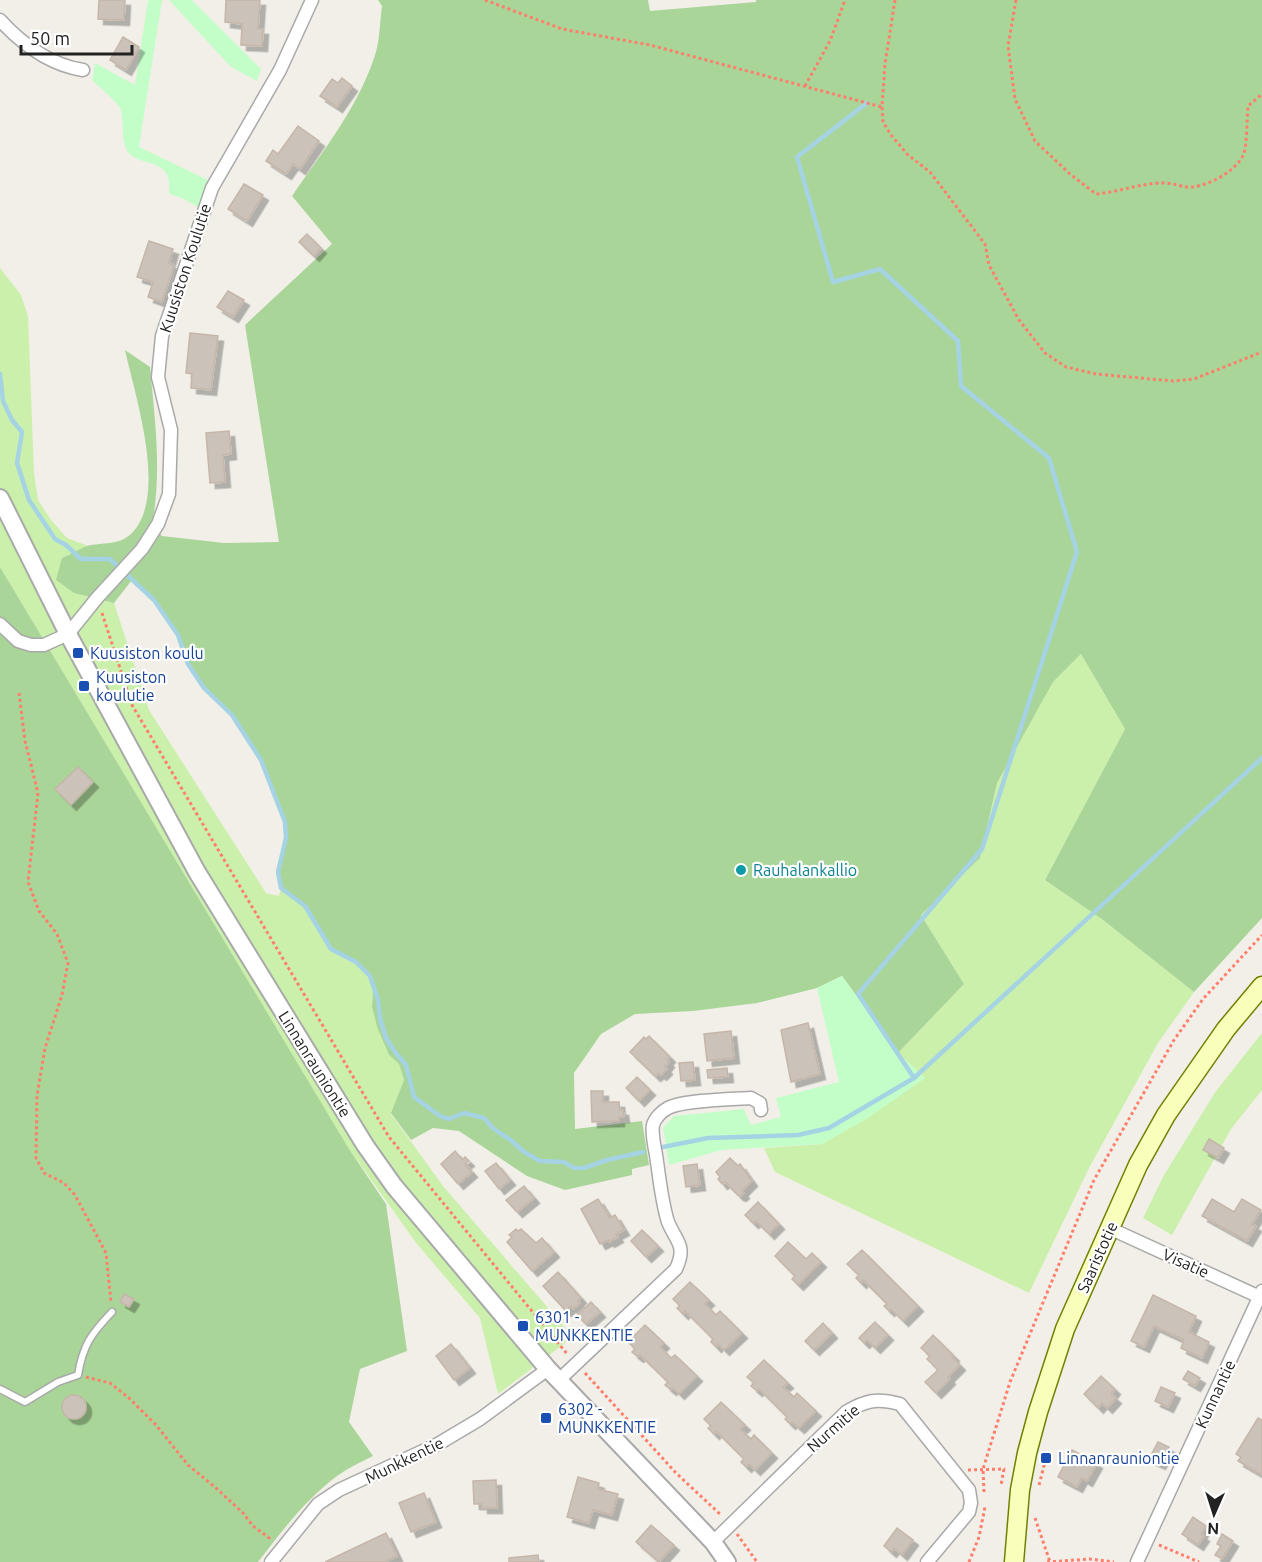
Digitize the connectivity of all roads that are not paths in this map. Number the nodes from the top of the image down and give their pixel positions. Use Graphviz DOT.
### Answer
graph roads {
  1 [pos="312,0"];
  2 [pos="0,20"];
  3 [pos="83,70"];
  4 [pos="0,498"];
  5 [pos="0,624"];
  6 [pos="68,633"];
  7 [pos="1262,986"];
  8 [pos="762,1110"];
  9 [pos="1109,1228"];
  10 [pos="1261,1295"];
  11 [pos="112,1312"];
  12 [pos="554,1375"];
  13 [pos="0,1389"];
  14 [pos="713,1542"];
  15 [pos="271,1562"];
  16 [pos="727,1562"];
  17 [pos="927,1562"];
  18 [pos="1014,1562"];
  19 [pos="1137,1562"];
  1 -- 6 [label="street, Kuusiston Koulutie"];
  2 -- 3 [label="street"];
  4 -- 6 [label="street, Linnanrauniontie"];
  5 -- 6 [label="street"];
  6 -- 12 [label="street, Linnanrauniontie"];
  7 -- 9 [label="main road, Saaristotie"];
  8 -- 12 [label="street, Munkkentie"];
  9 -- 10 [label="street, Visatie"];
  9 -- 18 [label="main road, Saaristotie"];
  10 -- 19 [label="street, Kunnantie"];
  11 -- 13 [label="lane"];
  12 -- 14 [label="street, Linnanrauniontie"];
  12 -- 15 [label="street, Munkkentie"];
  14 -- 16 [label="street, Linnanrauniontie"];
  14 -- 17 [label="street, Nurmitie"];
}
